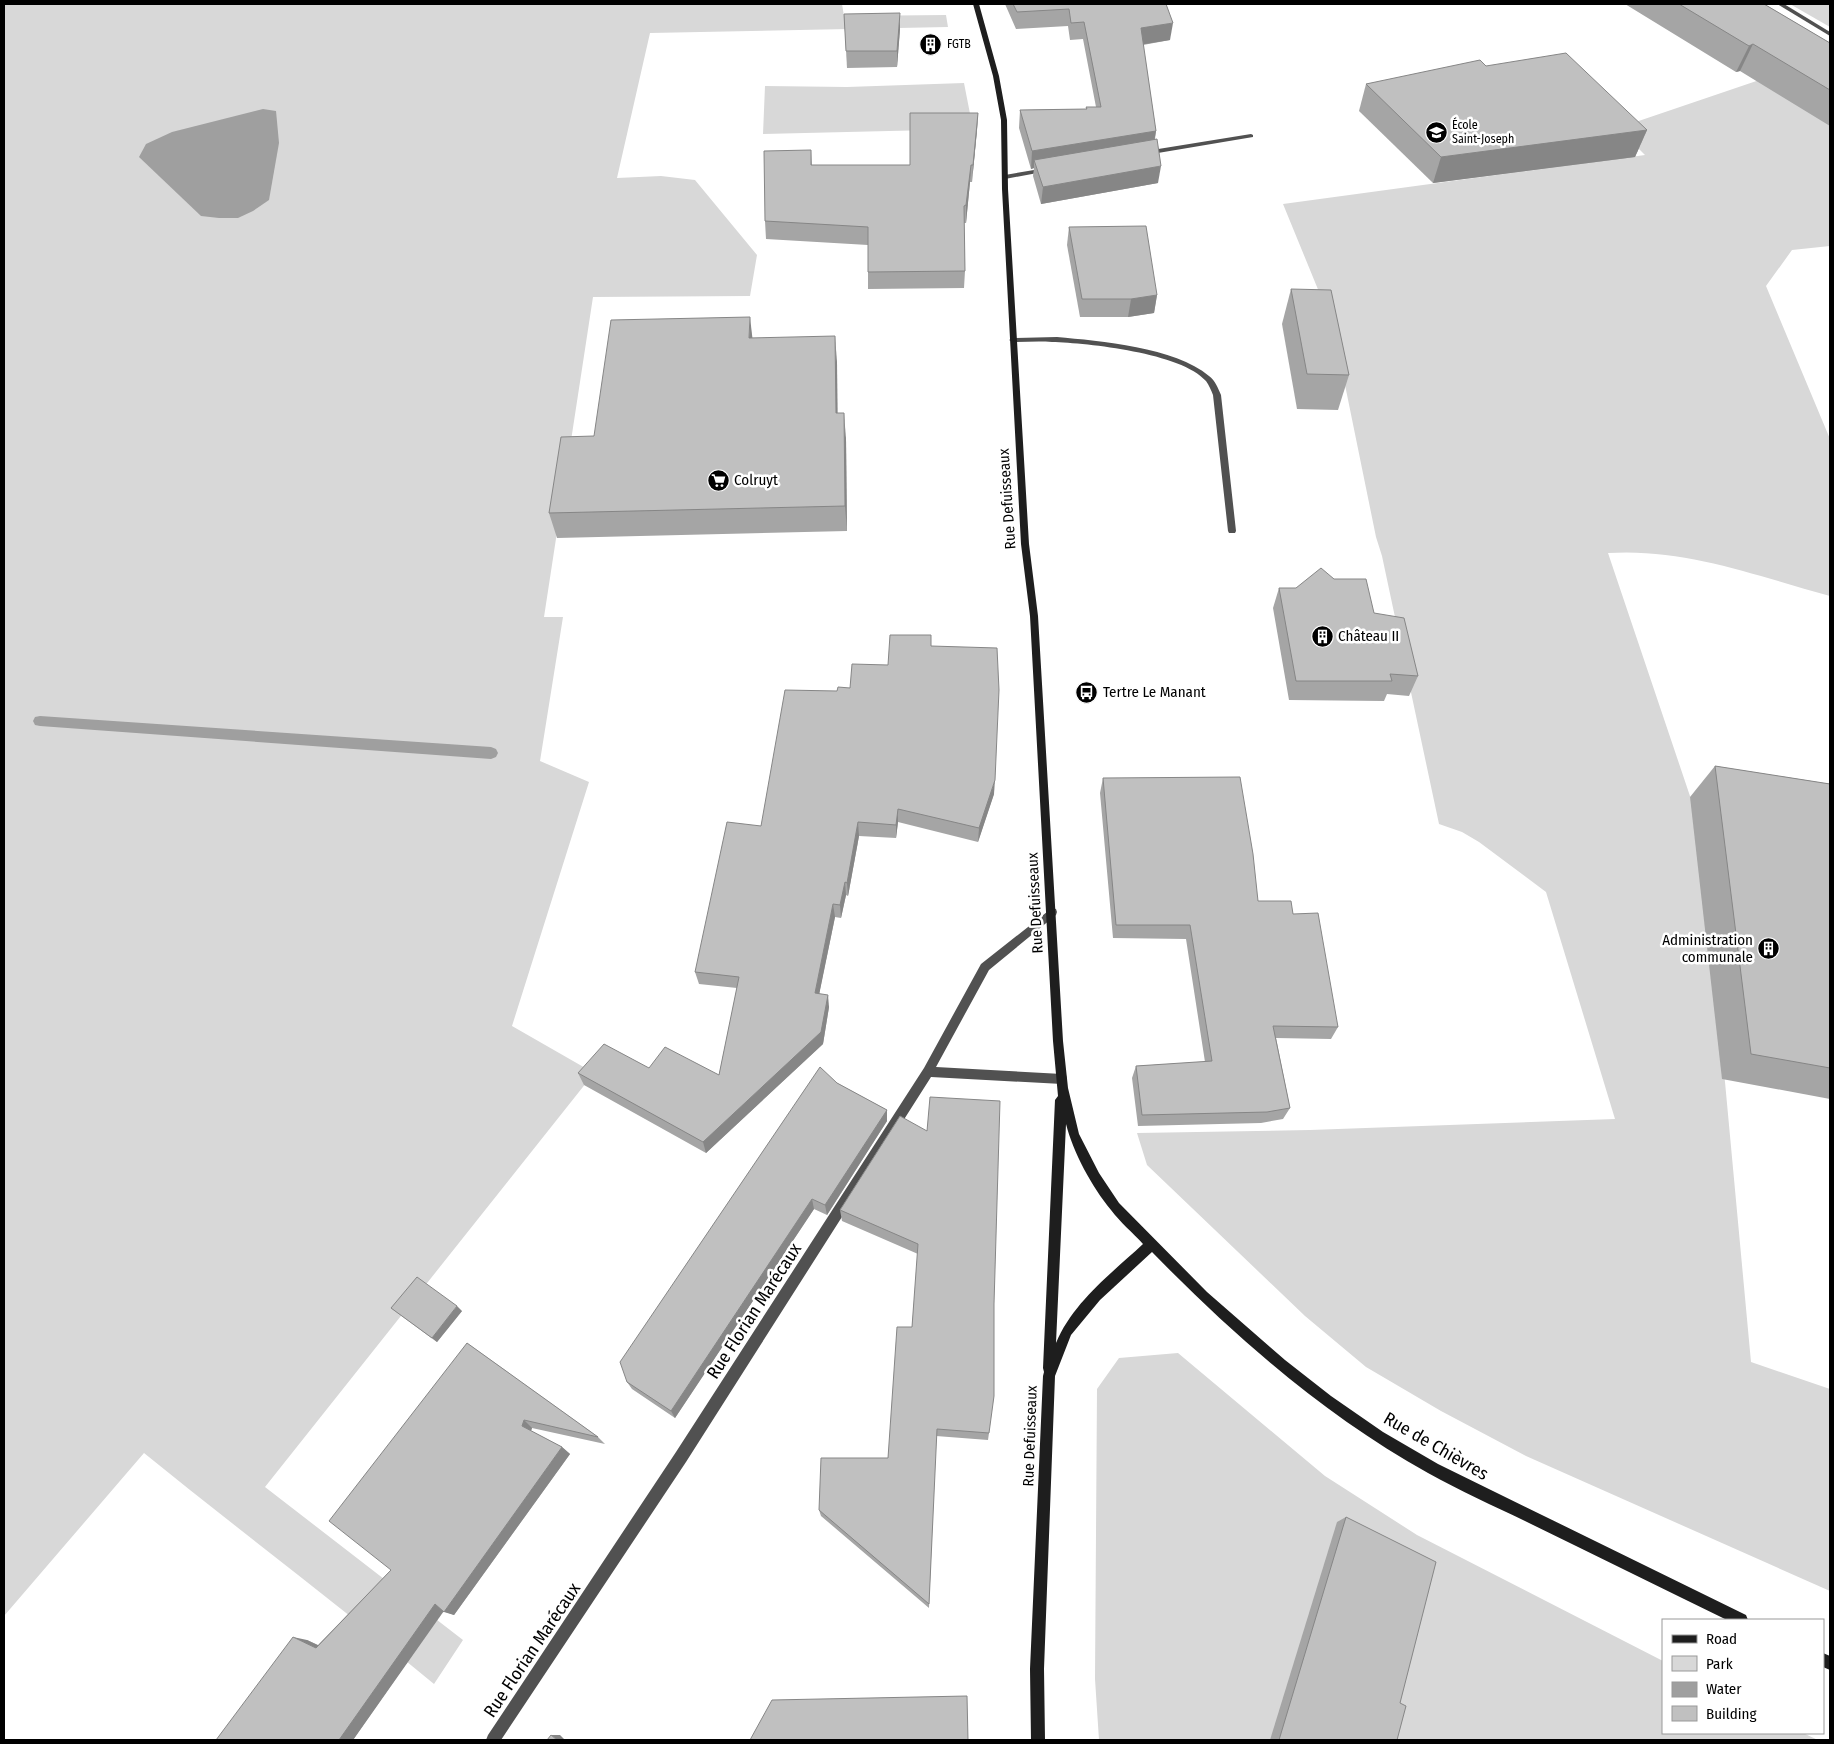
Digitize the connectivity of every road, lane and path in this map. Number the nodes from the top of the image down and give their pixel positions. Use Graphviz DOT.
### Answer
graph roads {
  1 [pos="976,4"];
  2 [pos="1780,4"];
  3 [pos="1830,34"];
  4 [pos="1251,136"];
  5 [pos="1136,155"];
  6 [pos="1050,169"];
  7 [pos="1005,177"];
  8 [pos="1013,340"];
  9 [pos="1232,531"];
  10 [pos="1052,912"];
  11 [pos="928,1072"];
  12 [pos="1062,1083"];
  13 [pos="1151,1245"];
  14 [pos="1049,1376"];
  15 [pos="1740,1619"];
  16 [pos="493,1740"];
  17 [pos="1038,1740"];
  1 -- 7 [label="main road, Rue Defuisseaux"];
  2 -- 3 [label="street"];
  4 -- 5 [label="street"];
  6 -- 7 [label="street"];
  7 -- 8 [label="main road, Rue Defuisseaux"];
  8 -- 9 [label="street"];
  8 -- 10 [label="main road, Rue Defuisseaux"];
  10 -- 11 [label="street, Rue Florian Marécaux"];
  10 -- 12 [label="main road, Rue Defuisseaux"];
  11 -- 12 [label="street"];
  11 -- 16 [label="street, Rue Florian Marécaux"];
  12 -- 13 [label="main road, Rue Defuisseaux"];
  12 -- 14 [label="main road"];
  13 -- 14 [label="main road, Rue Defuisseaux"];
  13 -- 15 [label="main road, Rue de Chièvres"];
  14 -- 17 [label="main road, Rue Defuisseaux"];
}
